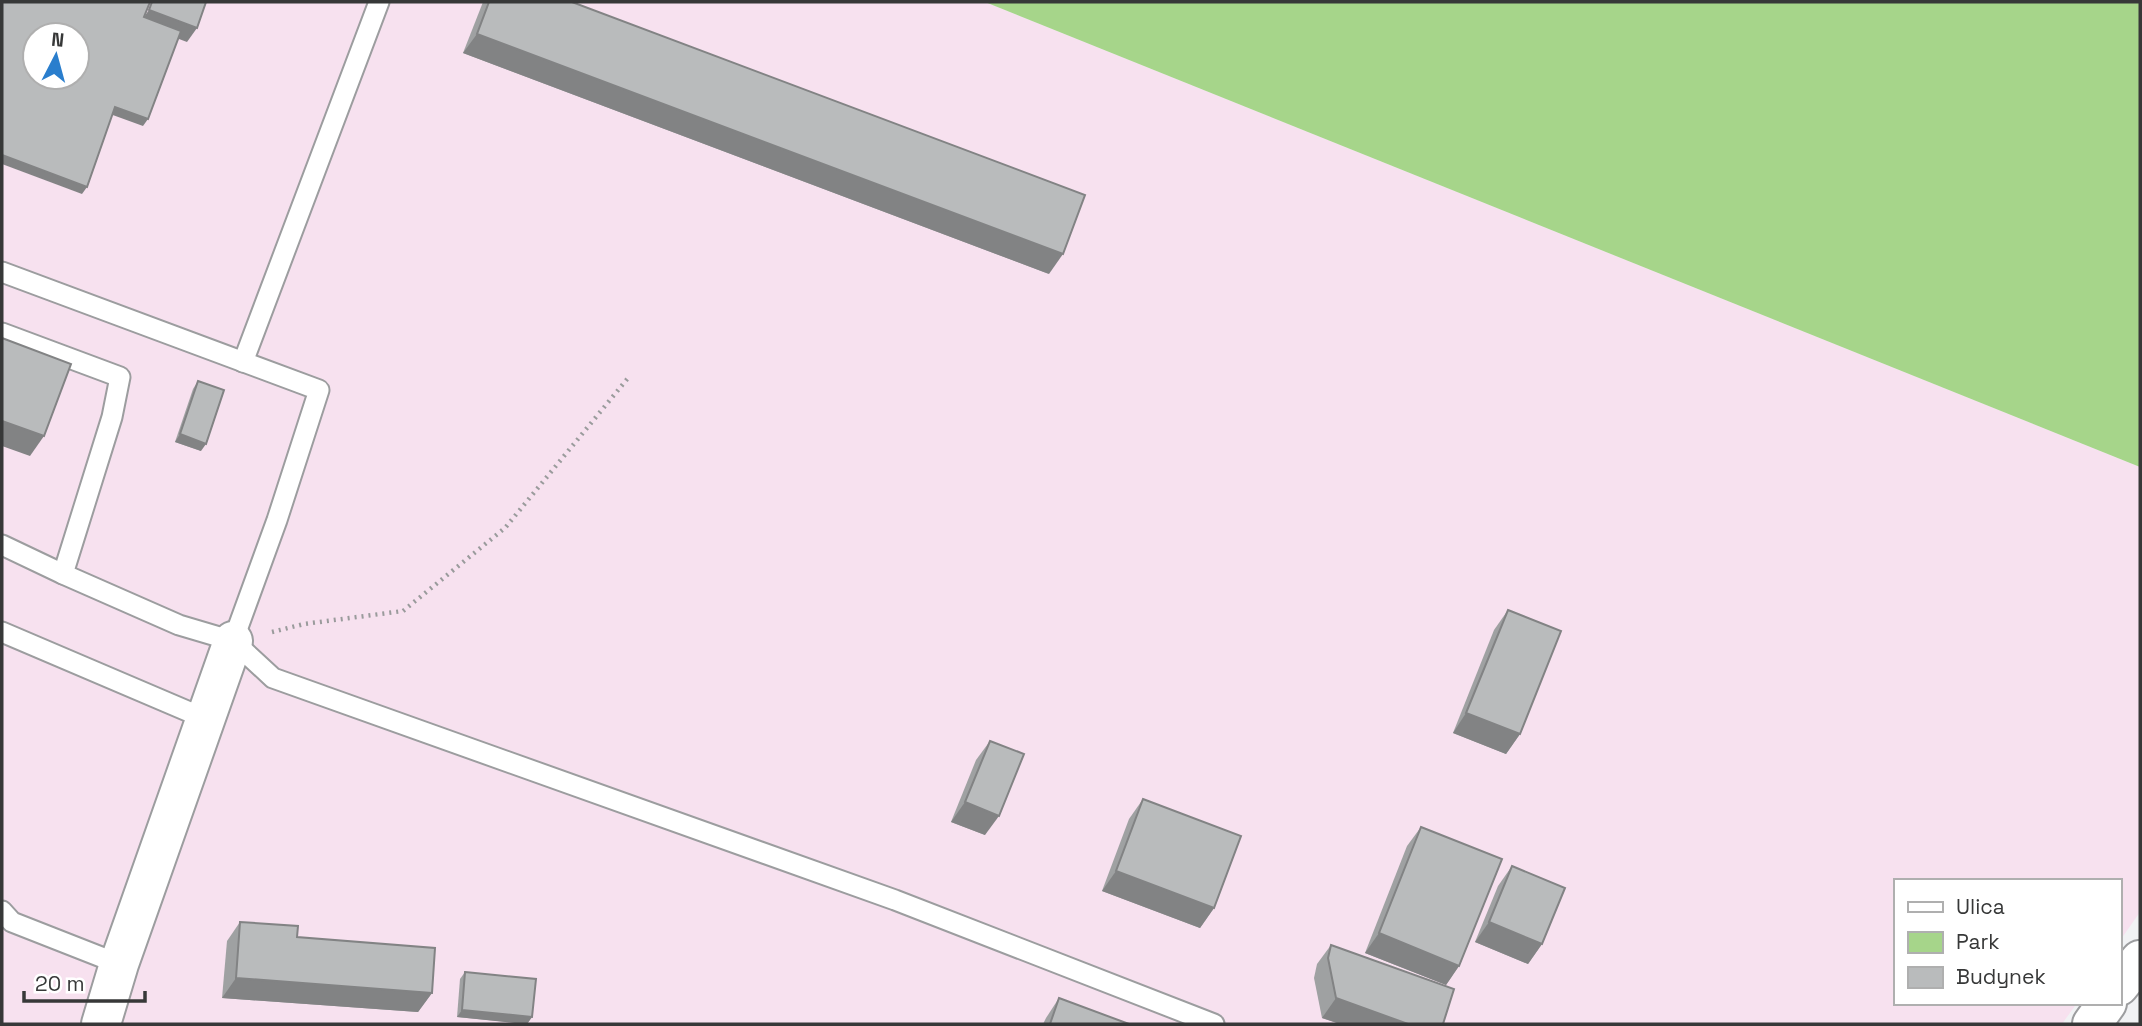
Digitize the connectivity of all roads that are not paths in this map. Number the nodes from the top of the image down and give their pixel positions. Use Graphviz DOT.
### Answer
graph roads {
  1 [pos="379,2"];
  2 [pos="2,272"];
  3 [pos="2,333"];
  4 [pos="243,362"];
  5 [pos="2,545"];
  6 [pos="63,574"];
  7 [pos="2,632"];
  8 [pos="233,641"];
  9 [pos="206,719"];
  10 [pos="2,911"];
  11 [pos="2140,960"];
  12 [pos="119,964"];
  13 [pos="2121,984"];
  14 [pos="2106,1005"];
  15 [pos="102,1024"];
  16 [pos="1214,1024"];
  17 [pos="2092,1024"];
  1 -- 4 [label="lane"];
  2 -- 4 [label="lane"];
  3 -- 6 [label="lane"];
  4 -- 8 [label="lane"];
  5 -- 6 [label="lane"];
  6 -- 8 [label="lane"];
  7 -- 9 [label="lane"];
  8 -- 9 [label="street"];
  8 -- 16 [label="lane"];
  9 -- 12 [label="street"];
  10 -- 12 [label="lane"];
  11 -- 13 [label="street"];
  12 -- 15 [label="street"];
  14 -- 17 [label="street"];
}
